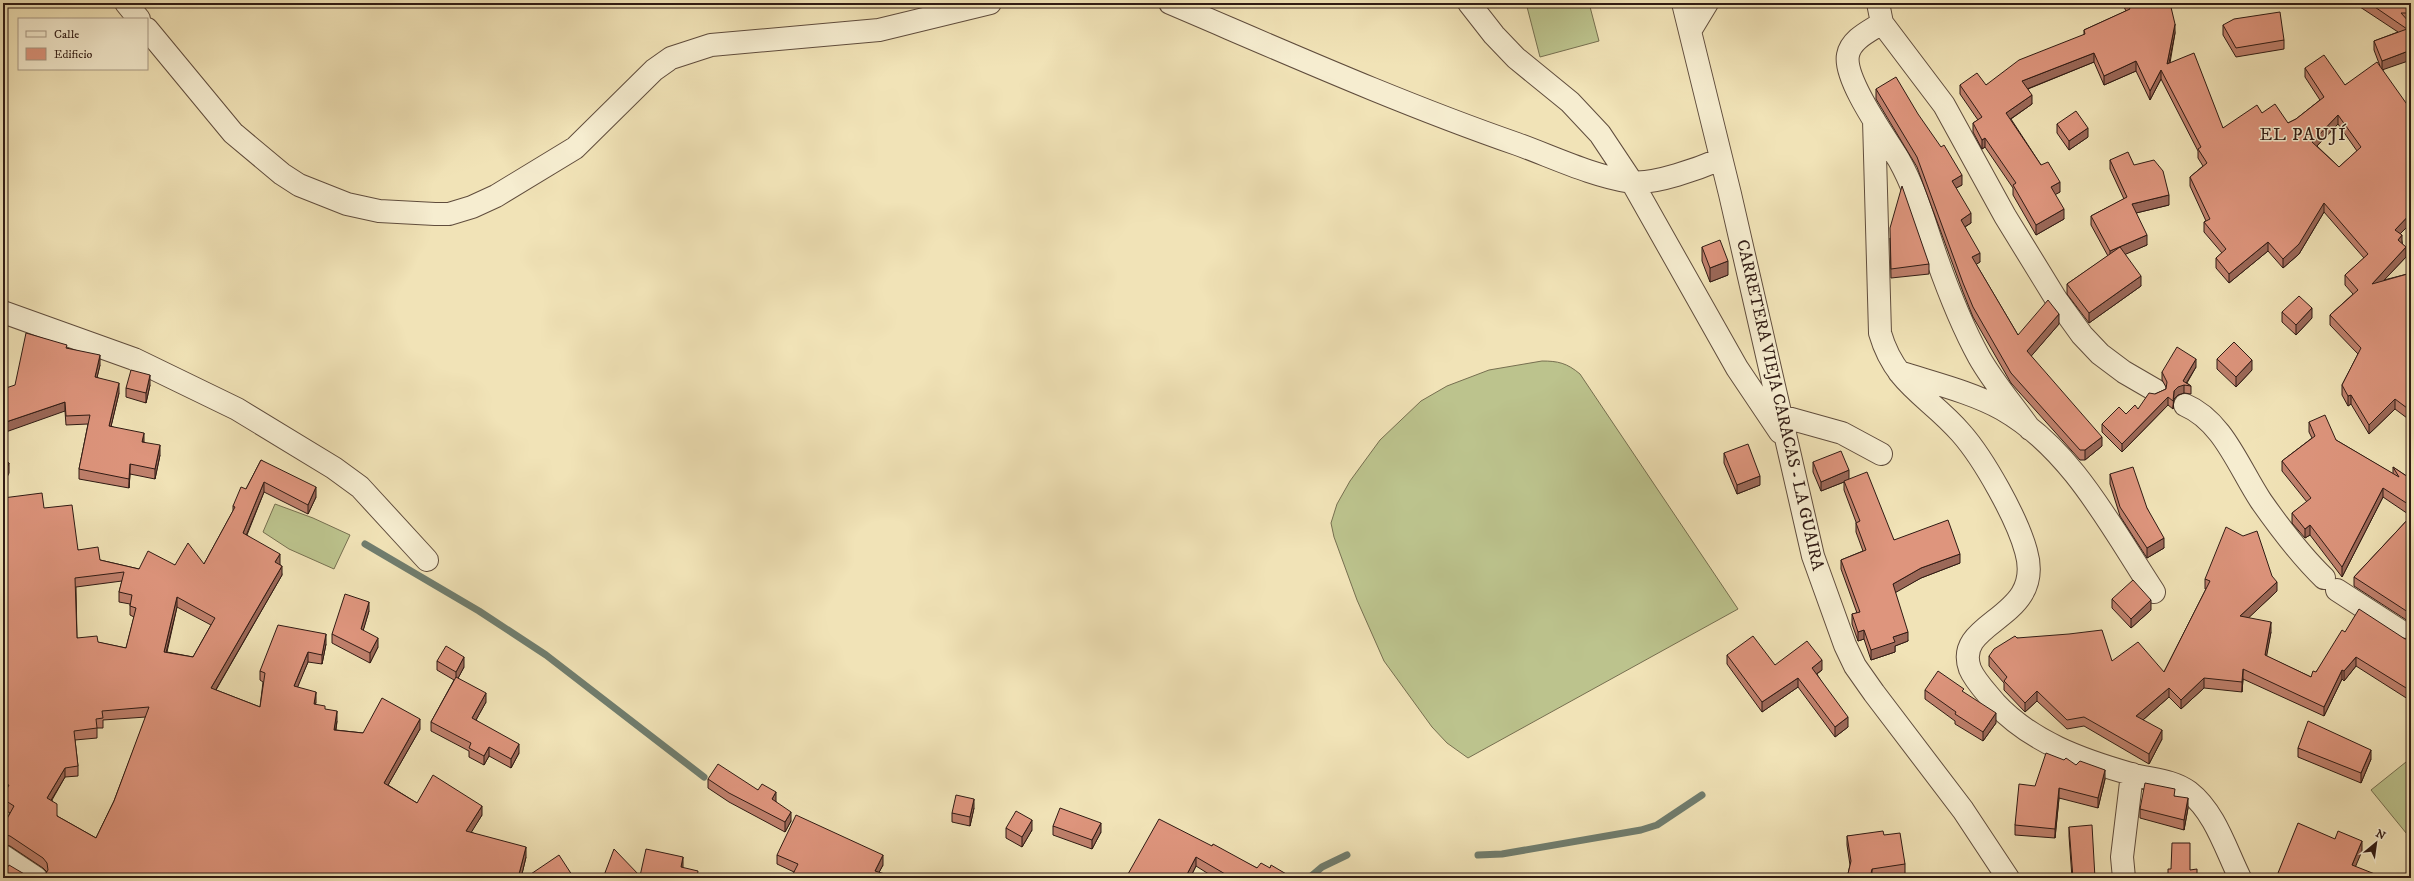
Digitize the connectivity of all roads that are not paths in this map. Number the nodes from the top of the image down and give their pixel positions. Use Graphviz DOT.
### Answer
graph roads {
  1 [pos="126,3"];
  2 [pos="990,3"];
  3 [pos="1170,3"];
  4 [pos="1469,3"];
  5 [pos="1683,3"];
  6 [pos="1707,3"];
  7 [pos="1880,13"];
  8 [pos="138,18"];
  9 [pos="148,30"];
  10 [pos="1690,32"];
  11 [pos="1874,120"];
  12 [pos="1721,159"];
  13 [pos="1632,182"];
  14 [pos="3,312"];
  15 [pos="1898,371"];
  16 [pos="2155,390"];
  17 [pos="2185,405"];
  18 [pos="1781,416"];
  19 [pos="2030,428"];
  20 [pos="1787,443"];
  21 [pos="1881,454"];
  22 [pos="427,560"];
  23 [pos="2154,592"];
  24 [pos="2411,638"];
  25 [pos="2132,774"];
  26 [pos="3,856"];
  27 [pos="36,878"];
  28 [pos="2008,878"];
  29 [pos="2124,878"];
  30 [pos="2240,878"];
  1 -- 8 [label="street"];
  2 -- 9 [label="street"];
  3 -- 13 [label="street"];
  4 -- 13 [label="street"];
  5 -- 10 [label="street, CARRETERA VIEJA CARACAS - LA GUAIRA"];
  6 -- 10 [label="street"];
  7 -- 11 [label="street"];
  7 -- 16 [label="street"];
  10 -- 12 [label="street, CARRETERA VIEJA CARACAS - LA GUAIRA"];
  11 -- 15 [label="street"];
  11 -- 19 [label="street"];
  12 -- 13 [label="street"];
  12 -- 18 [label="street, CARRETERA VIEJA CARACAS - LA GUAIRA"];
  13 -- 20 [label="street"];
  14 -- 22 [label="street"];
  15 -- 19 [label="street"];
  15 -- 25 [label="street"];
  17 -- 24 [label="street"];
  18 -- 20 [label="street, CARRETERA VIEJA CARACAS - LA GUAIRA"];
  18 -- 21 [label="street"];
  19 -- 23 [label="street"];
  20 -- 28 [label="street, CARRETERA VIEJA CARACAS - LA GUAIRA"];
  25 -- 29 [label="street"];
  25 -- 30 [label="street"];
  26 -- 27 [label="street"];
}
